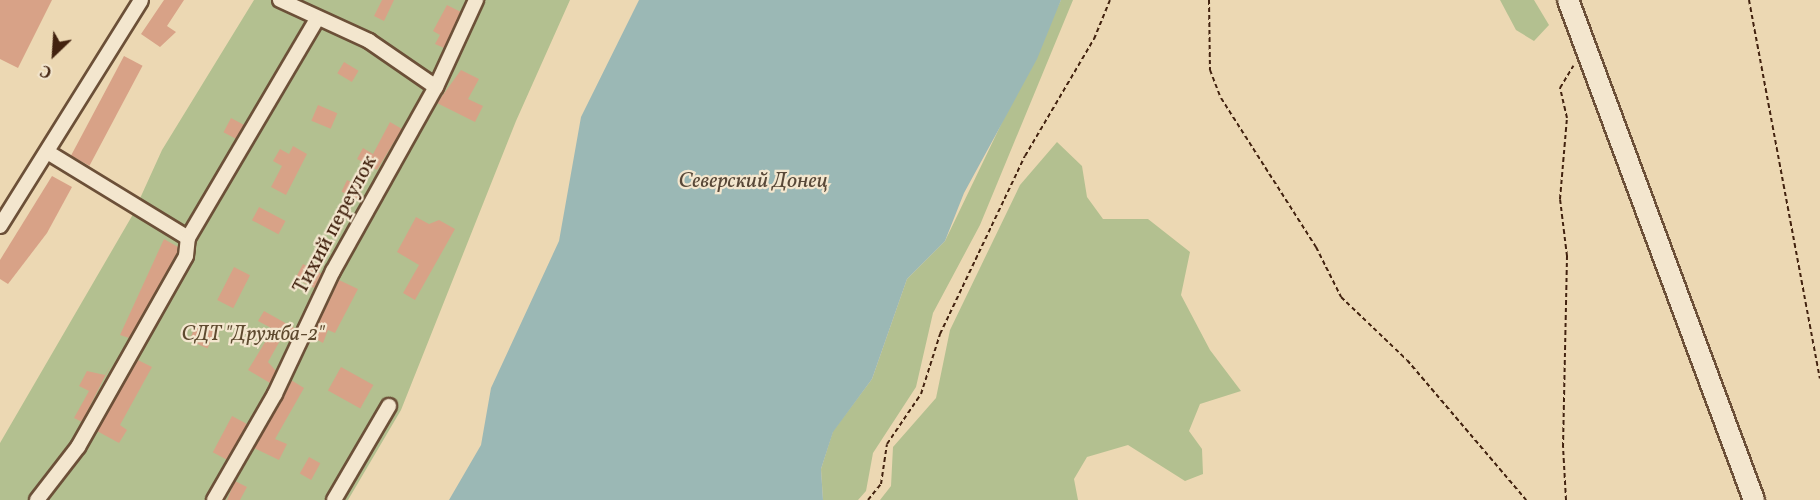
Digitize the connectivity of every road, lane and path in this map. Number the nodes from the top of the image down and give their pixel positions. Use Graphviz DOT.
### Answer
graph roads {
  1 [pos="141,0"];
  2 [pos="280,0"];
  3 [pos="476,0"];
  4 [pos="1110,0"];
  5 [pos="1209,0"];
  6 [pos="1568,0"];
  7 [pos="1749,0"];
  8 [pos="317,19"];
  9 [pos="1586,49"];
  10 [pos="436,87"];
  11 [pos="49,153"];
  12 [pos="0,226"];
  13 [pos="188,238"];
  14 [pos="1820,378"];
  15 [pos="389,406"];
  16 [pos="37,500"];
  17 [pos="214,500"];
  18 [pos="334,500"];
  19 [pos="868,500"];
  20 [pos="1526,500"];
  21 [pos="1566,500"];
  22 [pos="1754,500"];
  1 -- 11 [label="street"];
  2 -- 8 [label="street"];
  3 -- 10 [label="street, Тихий переулок"];
  4 -- 19 [label="path"];
  5 -- 20 [label="path"];
  6 -- 9 [label="street"];
  7 -- 14 [label="path"];
  8 -- 10 [label="street"];
  8 -- 13 [label="street"];
  9 -- 21 [label="path"];
  9 -- 22 [label="street"];
  10 -- 17 [label="street, Тихий переулок"];
  11 -- 12 [label="street"];
  11 -- 13 [label="street"];
  13 -- 16 [label="street"];
  15 -- 18 [label="street"];
}
